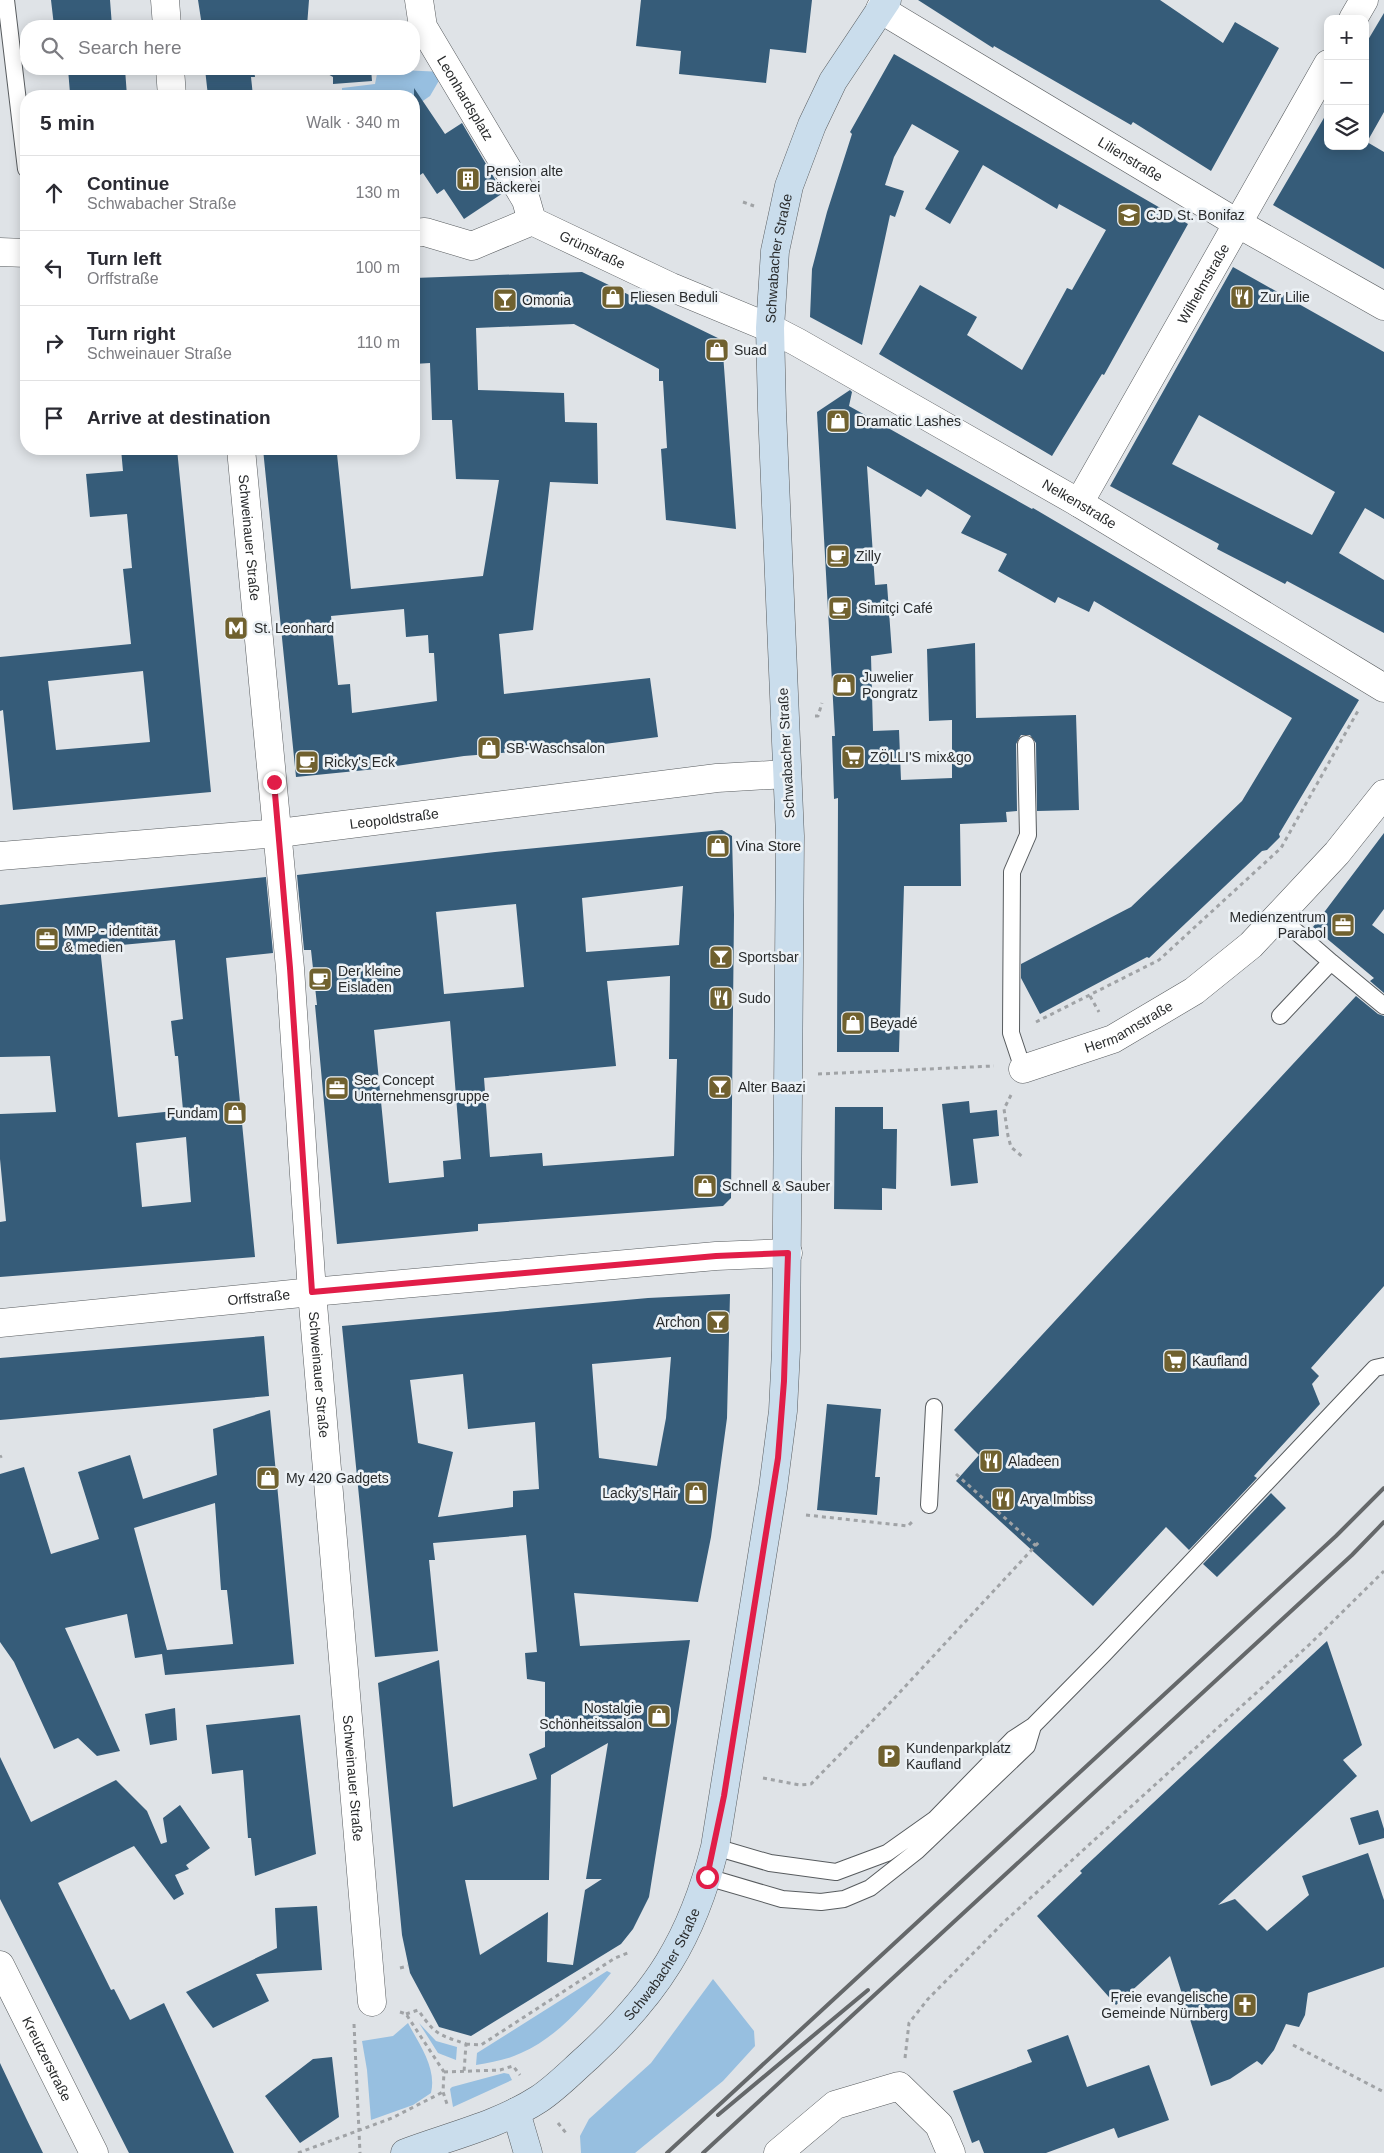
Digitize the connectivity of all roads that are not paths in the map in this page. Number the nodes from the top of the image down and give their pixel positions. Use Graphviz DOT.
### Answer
graph roads {
  1 [pos="6,0"];
  2 [pos="165,0"];
  3 [pos="419,0"];
  4 [pos="1364,0"];
  5 [pos="883,5"];
  6 [pos="1355,15"];
  7 [pos="167,20"];
  8 [pos="1324,71"];
  9 [pos="170,75"];
  10 [pos="172,90"];
  11 [pos="20,118"];
  12 [pos="532,221"];
  13 [pos="1237,223"];
  14 [pos="420,232"];
  15 [pos="0,252"];
  16 [pos="20,253"];
  17 [pos="1384,306"];
  18 [pos="770,328"];
  19 [pos="242,455"];
  20 [pos="1079,503"];
  21 [pos="1379,685"];
  22 [pos="1026,744"];
  23 [pos="787,774"];
  24 [pos="1384,794"];
  25 [pos="279,833"];
  26 [pos="0,856"];
  27 [pos="1278,916"];
  28 [pos="1331,962"];
  29 [pos="1384,1006"];
  30 [pos="1280,1016"];
  31 [pos="1024,1069"];
  32 [pos="788,1253"];
  33 [pos="312,1292"];
  34 [pos="0,1323"];
  35 [pos="1384,1366"];
  36 [pos="934,1407"];
  37 [pos="929,1505"];
  38 [pos="1033,1726"];
  39 [pos="715,1847"];
  40 [pos="707,1877"];
  41 [pos="0,1965"];
  42 [pos="372,2002"];
  43 [pos="516,2112"];
  44 [pos="94,2153"];
  45 [pos="405,2153"];
  46 [pos="528,2153"];
  47 [pos="778,2153"];
  48 [pos="950,2153"];
  1 -- 11 [label="lane"];
  2 -- 7 [label="street"];
  3 -- 12 [label="street, Leonhardsplatz"];
  4 -- 6 [label="street"];
  5 -- 13 [label="street, Lilienstraße"];
  5 -- 18 [label="main road, Schwabacher Straße"];
  8 -- 13 [label="street, Wilhelmstraße"];
  9 -- 10 [label="street"];
  12 -- 14 [label="street"];
  12 -- 18 [label="street, Grünstraße"];
  13 -- 17 [label="street, Lilienstraße"];
  13 -- 20 [label="street, Wilhelmstraße"];
  15 -- 16 [label="street"];
  18 -- 20 [label="street, Nelkenstraße"];
  18 -- 23 [label="main road, Schwabacher Straße"];
  19 -- 25 [label="street, Schweinauer Straße"];
  20 -- 21 [label="street, Nelkenstraße"];
  22 -- 31 [label="lane"];
  23 -- 25 [label="street, Leopoldstraße"];
  23 -- 32 [label="main road, Schwabacher Straße"];
  24 -- 27 [label="street, Hermannstraße"];
  25 -- 26 [label="street, Leopoldstraße"];
  25 -- 33 [label="street, Schweinauer Straße"];
  27 -- 28 [label="lane"];
  27 -- 31 [label="street, Hermannstraße"];
  28 -- 29 [label="lane"];
  28 -- 30 [label="lane"];
  32 -- 33 [label="street, Orffstraße"];
  32 -- 39 [label="main road, Schwabacher Straße"];
  33 -- 34 [label="street, Orffstraße"];
  33 -- 42 [label="street, Schweinauer Straße"];
  35 -- 38 [label="lane"];
  36 -- 37 [label="lane"];
  38 -- 39 [label="lane"];
  38 -- 40 [label="lane"];
  39 -- 40 [label="main road, Schwabacher Straße"];
  40 -- 43 [label="main road, Schwabacher Straße"];
  41 -- 44 [label="street, Kreutzerstraße"];
  43 -- 45 [label="main road, Schwabacher Straße"];
  43 -- 46 [label="main road"];
  47 -- 48 [label="street"];
}
